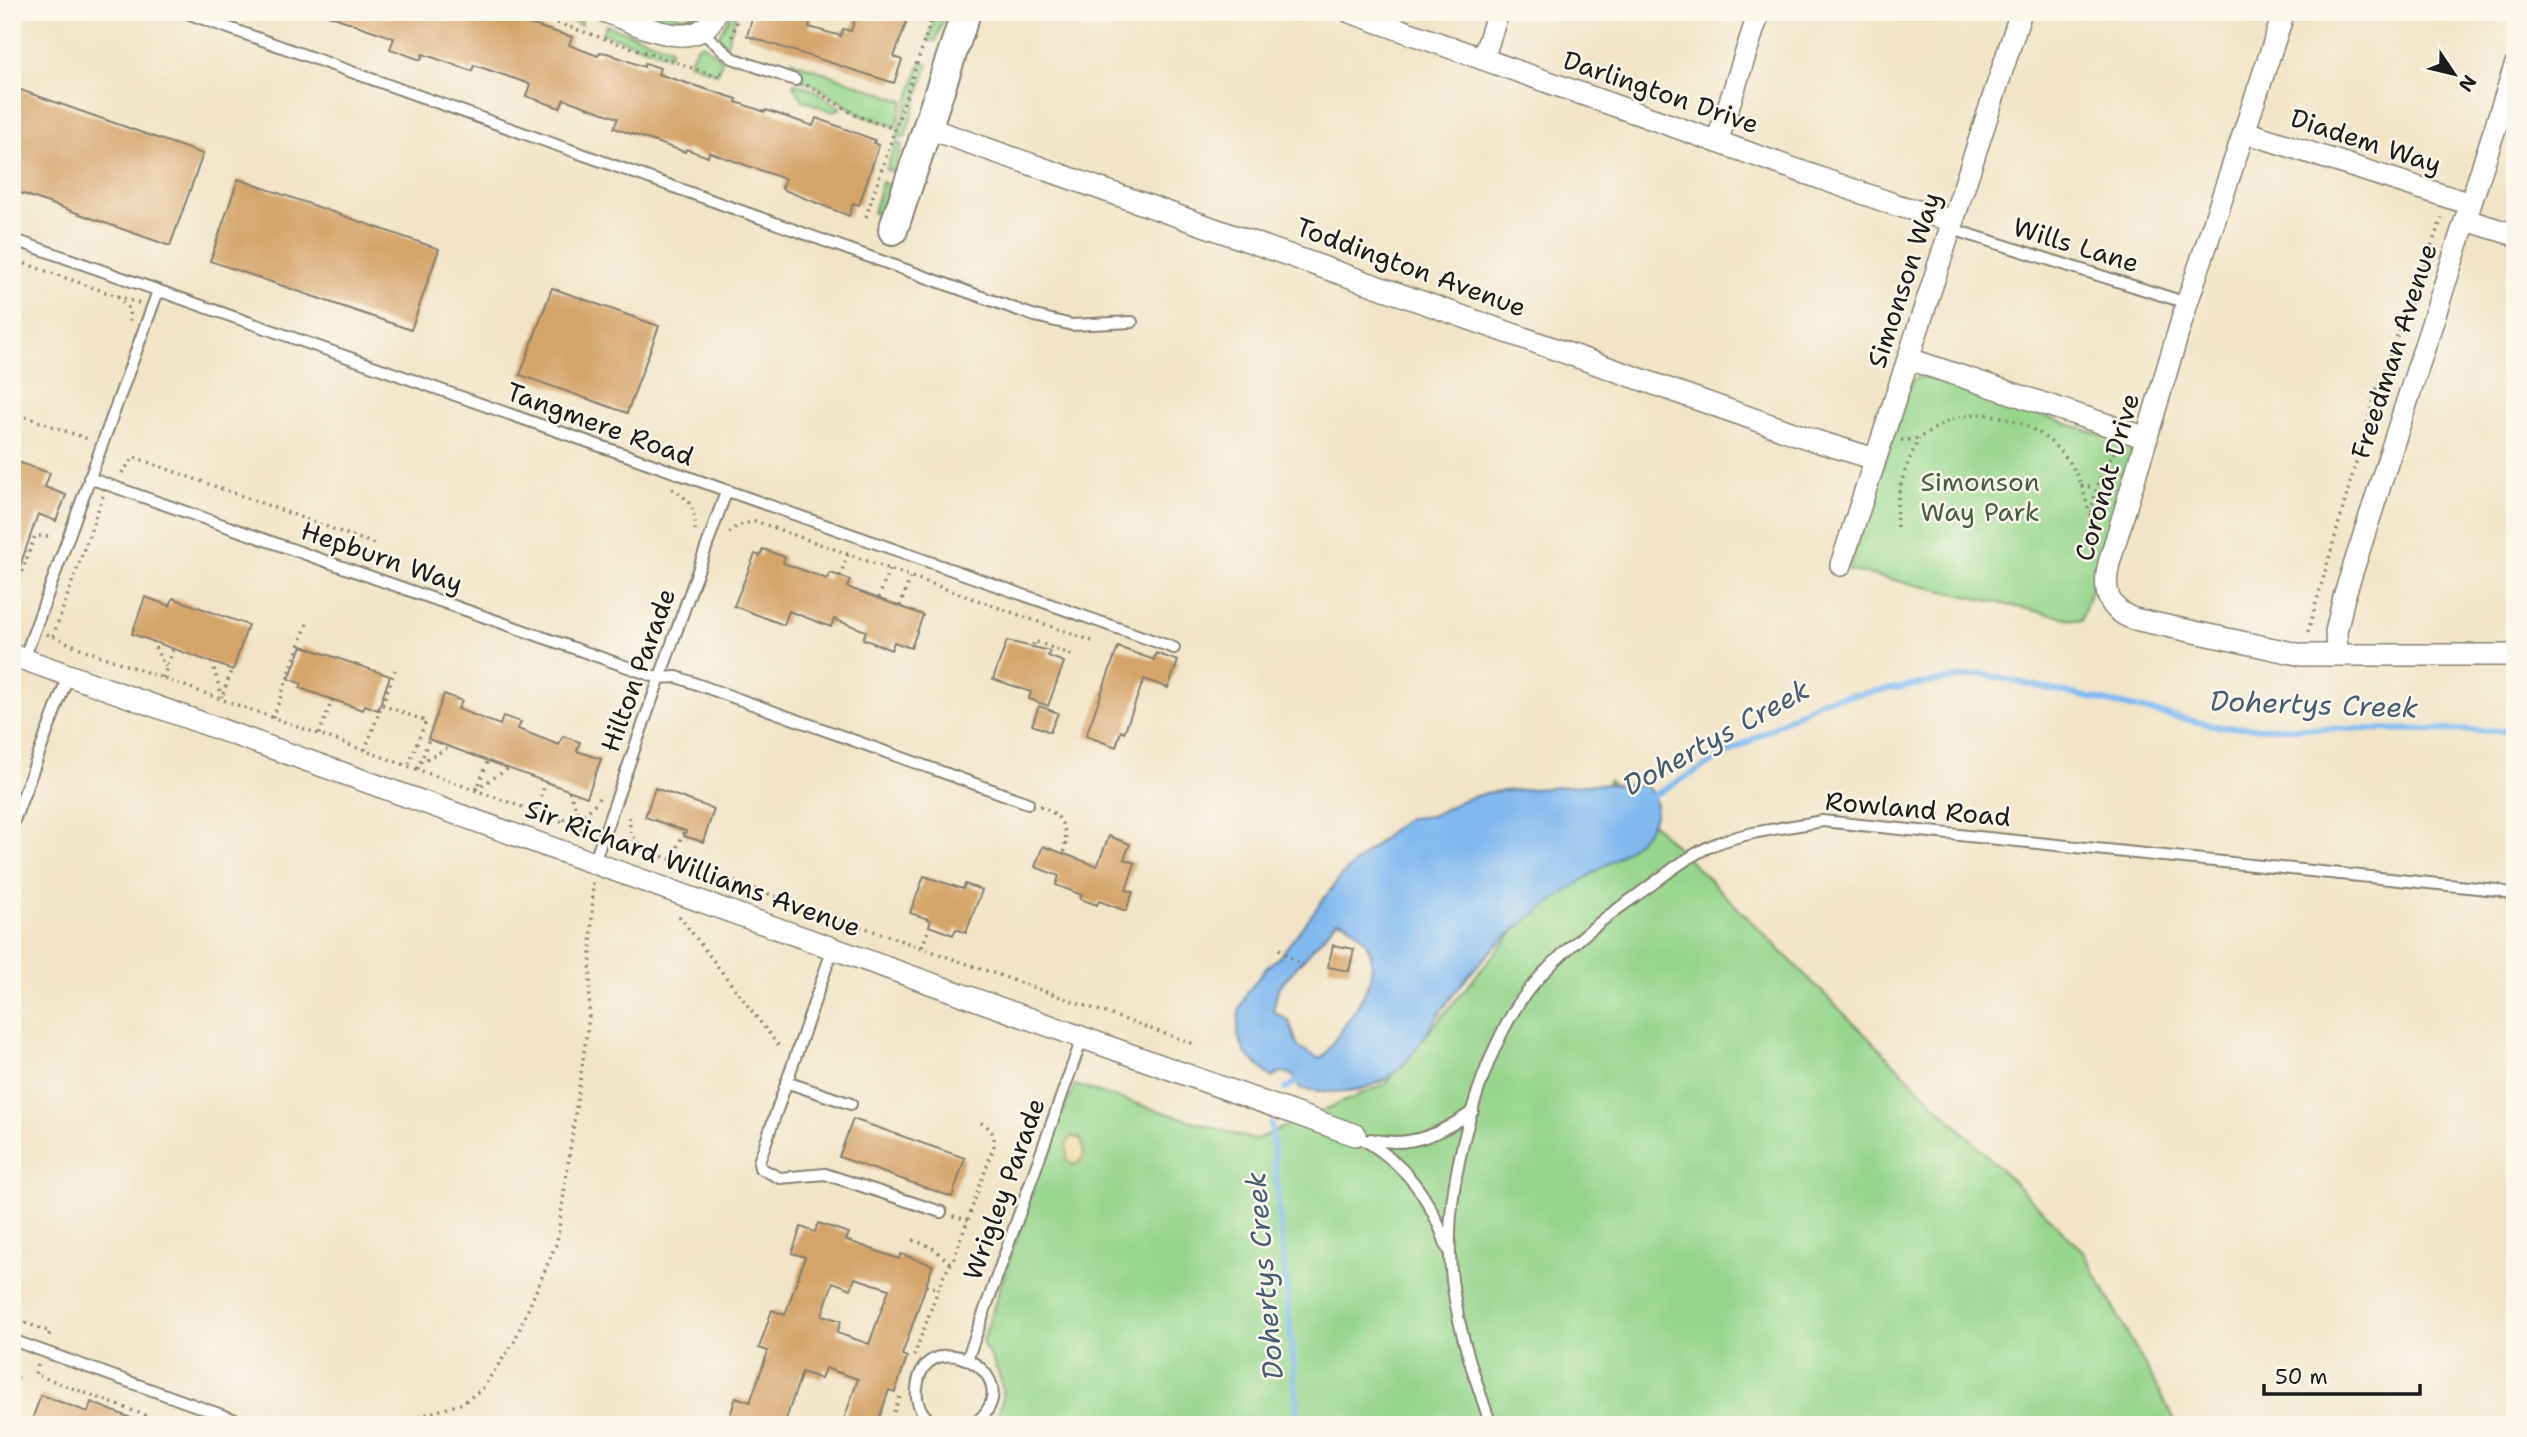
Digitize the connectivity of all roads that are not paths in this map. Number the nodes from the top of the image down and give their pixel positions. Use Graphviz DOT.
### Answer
graph roads {
  1 [pos="184,12"];
  2 [pos="606,12"];
  3 [pos="716,12"];
  4 [pos="966,12"];
  5 [pos="1350,12"];
  6 [pos="1497,12"];
  7 [pos="1759,12"];
  8 [pos="2021,12"];
  9 [pos="2284,12"];
  10 [pos="701,31"];
  11 [pos="1483,59"];
  12 [pos="2515,66"];
  13 [pos="795,80"];
  14 [pos="928,128"];
  15 [pos="2245,132"];
  16 [pos="1717,142"];
  17 [pos="2468,212"];
  18 [pos="1953,225"];
  19 [pos="893,230"];
  20 [pos="2515,235"];
  21 [pos="12,239"];
  22 [pos="158,291"];
  23 [pos="2187,303"];
  24 [pos="1132,322"];
  25 [pos="1909,359"];
  26 [pos="2147,438"];
  27 [pos="1875,458"];
  28 [pos="89,478"];
  29 [pos="726,492"];
  30 [pos="1840,565"];
  31 [pos="1174,648"];
  32 [pos="2337,655"];
  33 [pos="2515,655"];
  34 [pos="18,657"];
  35 [pos="68,676"];
  36 [pos="659,678"];
  37 [pos="1028,803"];
  38 [pos="12,827"];
  39 [pos="594,862"];
  40 [pos="2515,895"];
  41 [pos="833,948"];
  42 [pos="1083,1036"];
  43 [pos="786,1083"];
  44 [pos="851,1104"];
  45 [pos="1473,1111"];
  46 [pos="1355,1135"];
  47 [pos="941,1212"];
  48 [pos="1450,1256"];
  49 [pos="12,1340"];
  50 [pos="968,1357"];
  51 [pos="247,1424"];
  52 [pos="934,1425"];
  53 [pos="972,1425"];
  54 [pos="1491,1425"];
  1 -- 24 [label="lane"];
  2 -- 10 [label="street"];
  3 -- 10 [label="street"];
  4 -- 14 [label="street"];
  5 -- 11 [label="street, Darlington Drive"];
  6 -- 11 [label="street"];
  7 -- 16 [label="street"];
  8 -- 18 [label="street, Simonson Way"];
  9 -- 15 [label="street, Coronat Drive"];
  10 -- 13 [label="lane"];
  11 -- 16 [label="street, Darlington Drive"];
  12 -- 17 [label="street, Freedman Avenue"];
  14 -- 19 [label="street"];
  14 -- 27 [label="street, Toddington Avenue"];
  15 -- 17 [label="street, Diadem Way"];
  15 -- 23 [label="street, Coronat Drive"];
  16 -- 18 [label="street, Darlington Drive"];
  17 -- 20 [label="street, Diadem Way"];
  17 -- 32 [label="street, Freedman Avenue"];
  18 -- 23 [label="lane, Wills Lane"];
  18 -- 25 [label="street, Simonson Way"];
  21 -- 22 [label="lane, Tangmere Road"];
  22 -- 28 [label="lane"];
  22 -- 29 [label="lane, Tangmere Road"];
  23 -- 26 [label="street, Coronat Drive"];
  25 -- 26 [label="street"];
  25 -- 27 [label="street, Simonson Way"];
  26 -- 32 [label="street, Coronat Drive"];
  27 -- 30 [label="street, Simonson Way"];
  28 -- 34 [label="lane"];
  28 -- 36 [label="lane, Hepburn Way"];
  29 -- 31 [label="lane, Tangmere Road"];
  29 -- 36 [label="lane, Hilton Parade"];
  32 -- 33 [label="street, Coronat Drive"];
  34 -- 35 [label="street, Sir Richard Williams Avenue"];
  35 -- 38 [label="lane"];
  35 -- 39 [label="street, Sir Richard Williams Avenue"];
  36 -- 37 [label="lane, Hepburn Way"];
  36 -- 39 [label="lane, Hilton Parade"];
  39 -- 41 [label="street, Sir Richard Williams Avenue"];
  40 -- 45 [label="lane, Rowland Road"];
  41 -- 42 [label="street, Sir Richard Williams Avenue"];
  41 -- 43 [label="lane"];
  42 -- 46 [label="street, Sir Richard Williams Avenue"];
  42 -- 50 [label="lane, Wrigley Parade"];
  43 -- 44 [label="lane"];
  43 -- 47 [label="lane"];
  45 -- 46 [label="lane"];
  45 -- 48 [label="lane, Rowland Road"];
  46 -- 48 [label="lane"];
  48 -- 54 [label="lane, Rowland Road"];
  49 -- 51 [label="lane"];
  50 -- 52 [label="lane"];
  50 -- 53 [label="lane"];
}
